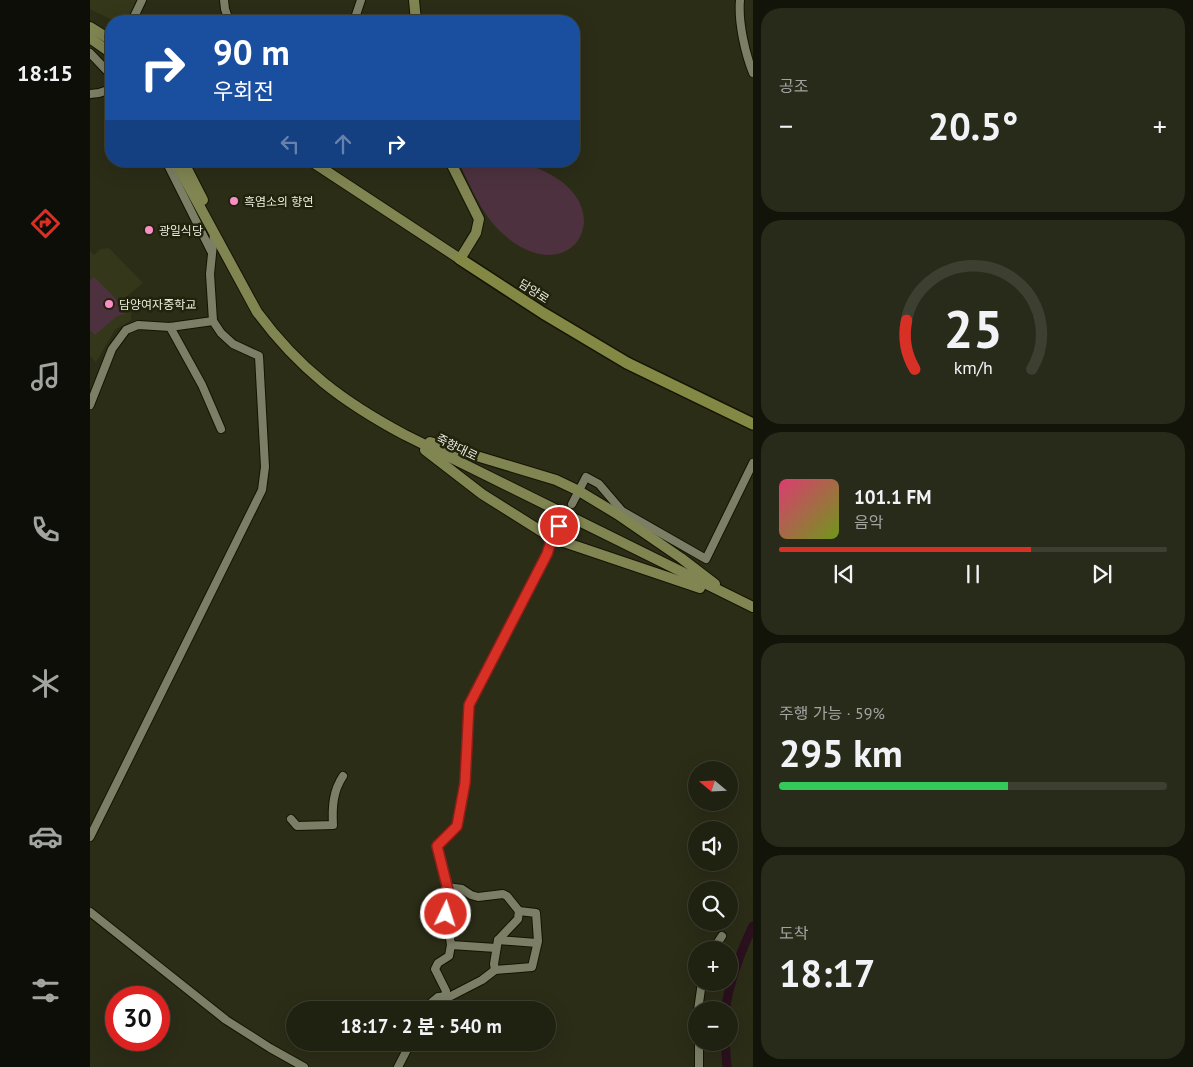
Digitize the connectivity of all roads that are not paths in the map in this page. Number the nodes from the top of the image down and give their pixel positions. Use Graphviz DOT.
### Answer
graph roads {
  1 [pos="142,0"];
  2 [pos="224,0"];
  3 [pos="361,0"];
  4 [pos="412,0"];
  5 [pos="740,0"];
  6 [pos="135,15"];
  7 [pos="226,15"];
  8 [pos="356,15"];
  9 [pos="412,15"];
  10 [pos="415,15"];
  11 [pos="90,27"];
  12 [pos="105,36"];
  13 [pos="90,38"];
  14 [pos="105,49"];
  15 [pos="90,53"];
  16 [pos="105,69"];
  17 [pos="753,73"];
  18 [pos="105,91"];
  19 [pos="90,94"];
  20 [pos="169,167"];
  21 [pos="178,167"];
  22 [pos="187,167"];
  23 [pos="320,167"];
  24 [pos="453,167"];
  25 [pos="214,234"];
  26 [pos="211,252"];
  27 [pos="460,259"];
  28 [pos="213,322"];
  29 [pos="170,327"];
  30 [pos="90,405"];
  31 [pos="753,424"];
  32 [pos="221,429"];
  33 [pos="405,435"];
  34 [pos="753,463"];
  35 [pos="579,491"];
  36 [pos="572,504"];
  37 [pos="559,526"];
  38 [pos="552,538"];
  39 [pos="736,600"];
  40 [pos="753,608"];
  41 [pos="343,776"];
  42 [pos="291,819"];
  43 [pos="90,837"];
  44 [pos="447,887"];
  45 [pos="519,911"];
  46 [pos="90,912"];
  47 [pos="722,936"];
  48 [pos="719,941"];
  49 [pos="537,943"];
  50 [pos="497,944"];
  51 [pos="451,945"];
  52 [pos="495,970"];
  53 [pos="445,996"];
  54 [pos="433,1001"];
  55 [pos="406,1051"];
  56 [pos="699,1051"];
  57 [pos="304,1067"];
  58 [pos="398,1067"];
  59 [pos="699,1067"];
  1 -- 6 [label="street"];
  2 -- 7 [label="street"];
  3 -- 8 [label="street"];
  4 -- 9 [label="street"];
  4 -- 10 [label="main road"];
  5 -- 17 [label="street"];
  11 -- 12 [label="main road"];
  13 -- 14 [label="main road"];
  15 -- 16 [label="street"];
  18 -- 19 [label="street"];
  20 -- 26 [label="street"];
  21 -- 25 [label="main road, 죽향대로"];
  22 -- 25 [label="main road, 죽향대로"];
  23 -- 27 [label="main road, 담양로"];
  24 -- 27 [label="main road"];
  25 -- 26 [label="street"];
  25 -- 33 [label="main road, 죽향대로"];
  26 -- 28 [label="street"];
  27 -- 31 [label="highway, 담양로"];
  28 -- 29 [label="street"];
  28 -- 43 [label="street"];
  29 -- 30 [label="street"];
  29 -- 32 [label="street"];
  33 -- 35 [label="main road"];
  33 -- 38 [label="main road"];
  33 -- 39 [label="main road, 죽향대로"];
  34 -- 35 [label="street"];
  35 -- 36 [label="street"];
  35 -- 39 [label="main road"];
  37 -- 38 [label="street"];
  38 -- 39 [label="main road"];
  38 -- 44 [label="street"];
  39 -- 40 [label="main road, 죽향대로"];
  41 -- 42 [label="street"];
  44 -- 45 [label="street"];
  44 -- 51 [label="street"];
  45 -- 49 [label="street"];
  45 -- 50 [label="street"];
  46 -- 57 [label="street"];
  47 -- 48 [label="street"];
  49 -- 50 [label="street"];
  49 -- 52 [label="street"];
  50 -- 51 [label="street"];
  50 -- 52 [label="street"];
  51 -- 53 [label="street"];
  52 -- 53 [label="street"];
  53 -- 54 [label="street"];
  55 -- 58 [label="street"];
  56 -- 59 [label="street"];
}
